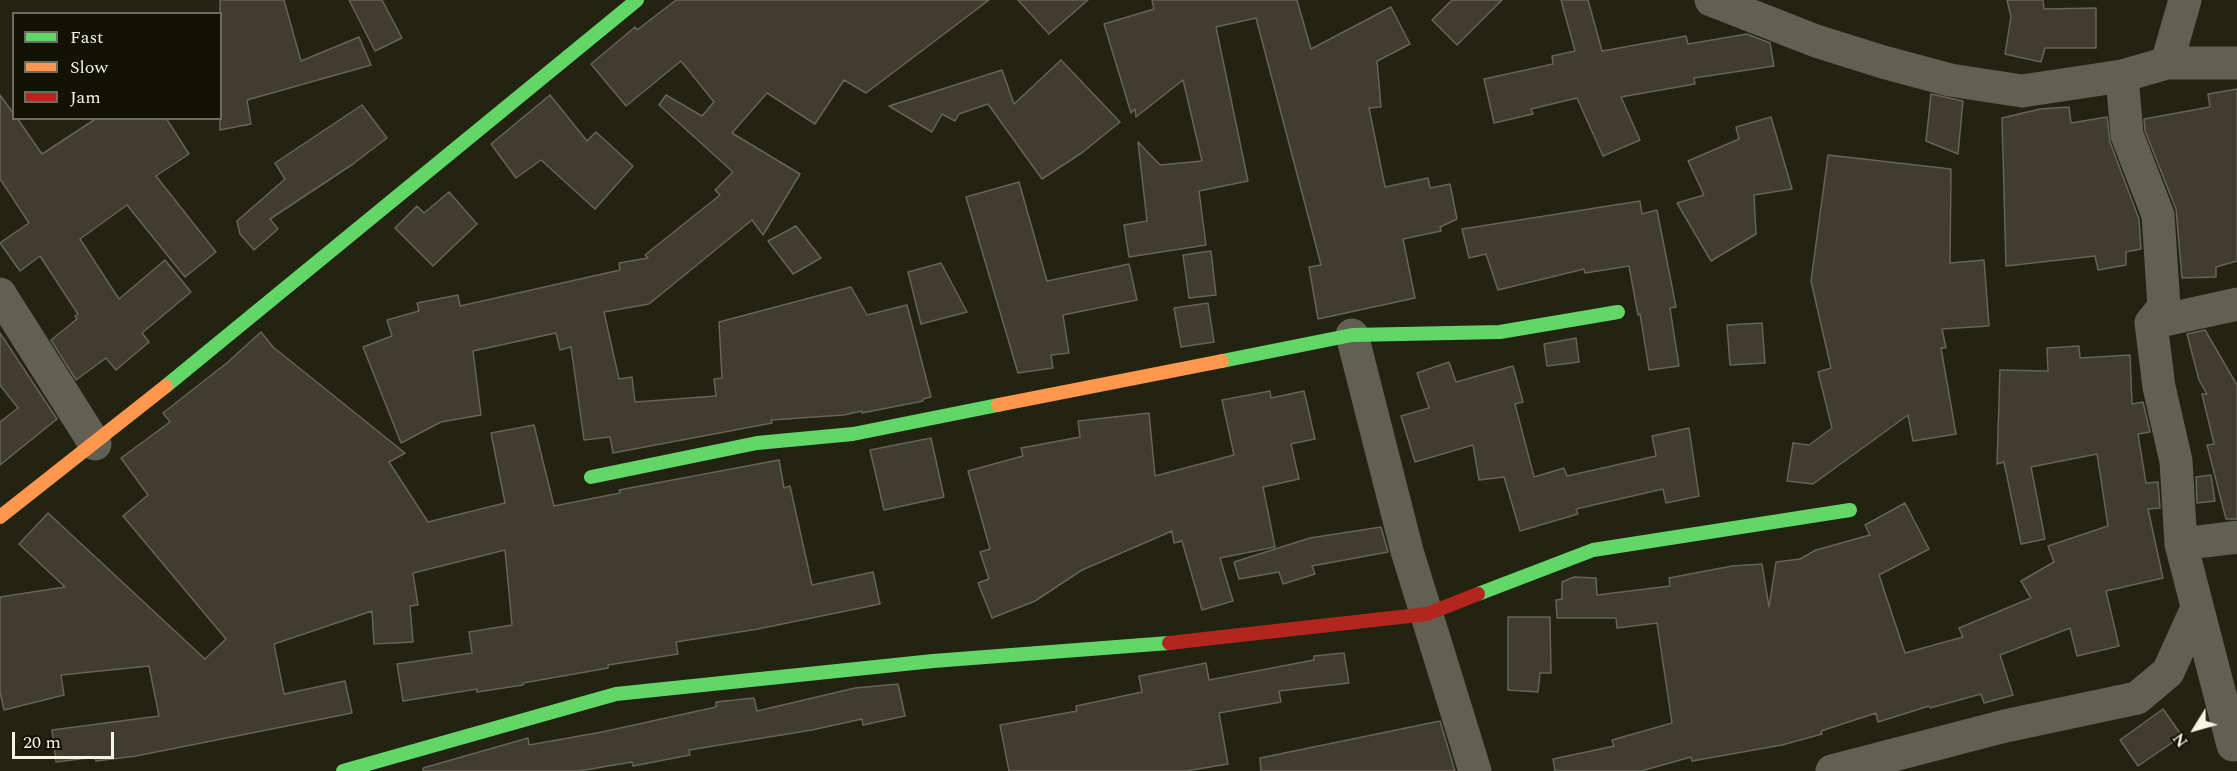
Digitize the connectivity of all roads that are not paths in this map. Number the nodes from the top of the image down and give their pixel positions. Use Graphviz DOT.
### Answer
graph roads {
  1 [pos="637,0"];
  2 [pos="1711,0"];
  3 [pos="2185,0"];
  4 [pos="2167,63"];
  5 [pos="2237,63"];
  6 [pos="2122,76"];
  7 [pos="0,294"];
  8 [pos="2237,304"];
  9 [pos="1618,312"];
  10 [pos="2151,323"];
  11 [pos="1352,335"];
  12 [pos="96,444"];
  13 [pos="591,477"];
  14 [pos="1850,510"];
  15 [pos="0,517"];
  16 [pos="2237,537"];
  17 [pos="2181,544"];
  18 [pos="2197,608"];
  19 [pos="1427,614"];
  20 [pos="2233,744"];
  21 [pos="342,771"];
  22 [pos="1475,771"];
  23 [pos="1832,771"];
  1 -- 12 [label="street"];
  2 -- 6 [label="street"];
  3 -- 4 [label="street"];
  4 -- 5 [label="street"];
  4 -- 6 [label="street"];
  6 -- 10 [label="street"];
  7 -- 12 [label="street"];
  8 -- 10 [label="street"];
  9 -- 11 [label="street"];
  10 -- 17 [label="street"];
  11 -- 13 [label="street"];
  11 -- 19 [label="street"];
  12 -- 15 [label="street"];
  14 -- 19 [label="street"];
  16 -- 17 [label="street"];
  17 -- 18 [label="street"];
  18 -- 20 [label="street"];
  18 -- 23 [label="street"];
  19 -- 21 [label="street"];
  19 -- 22 [label="street"];
}
